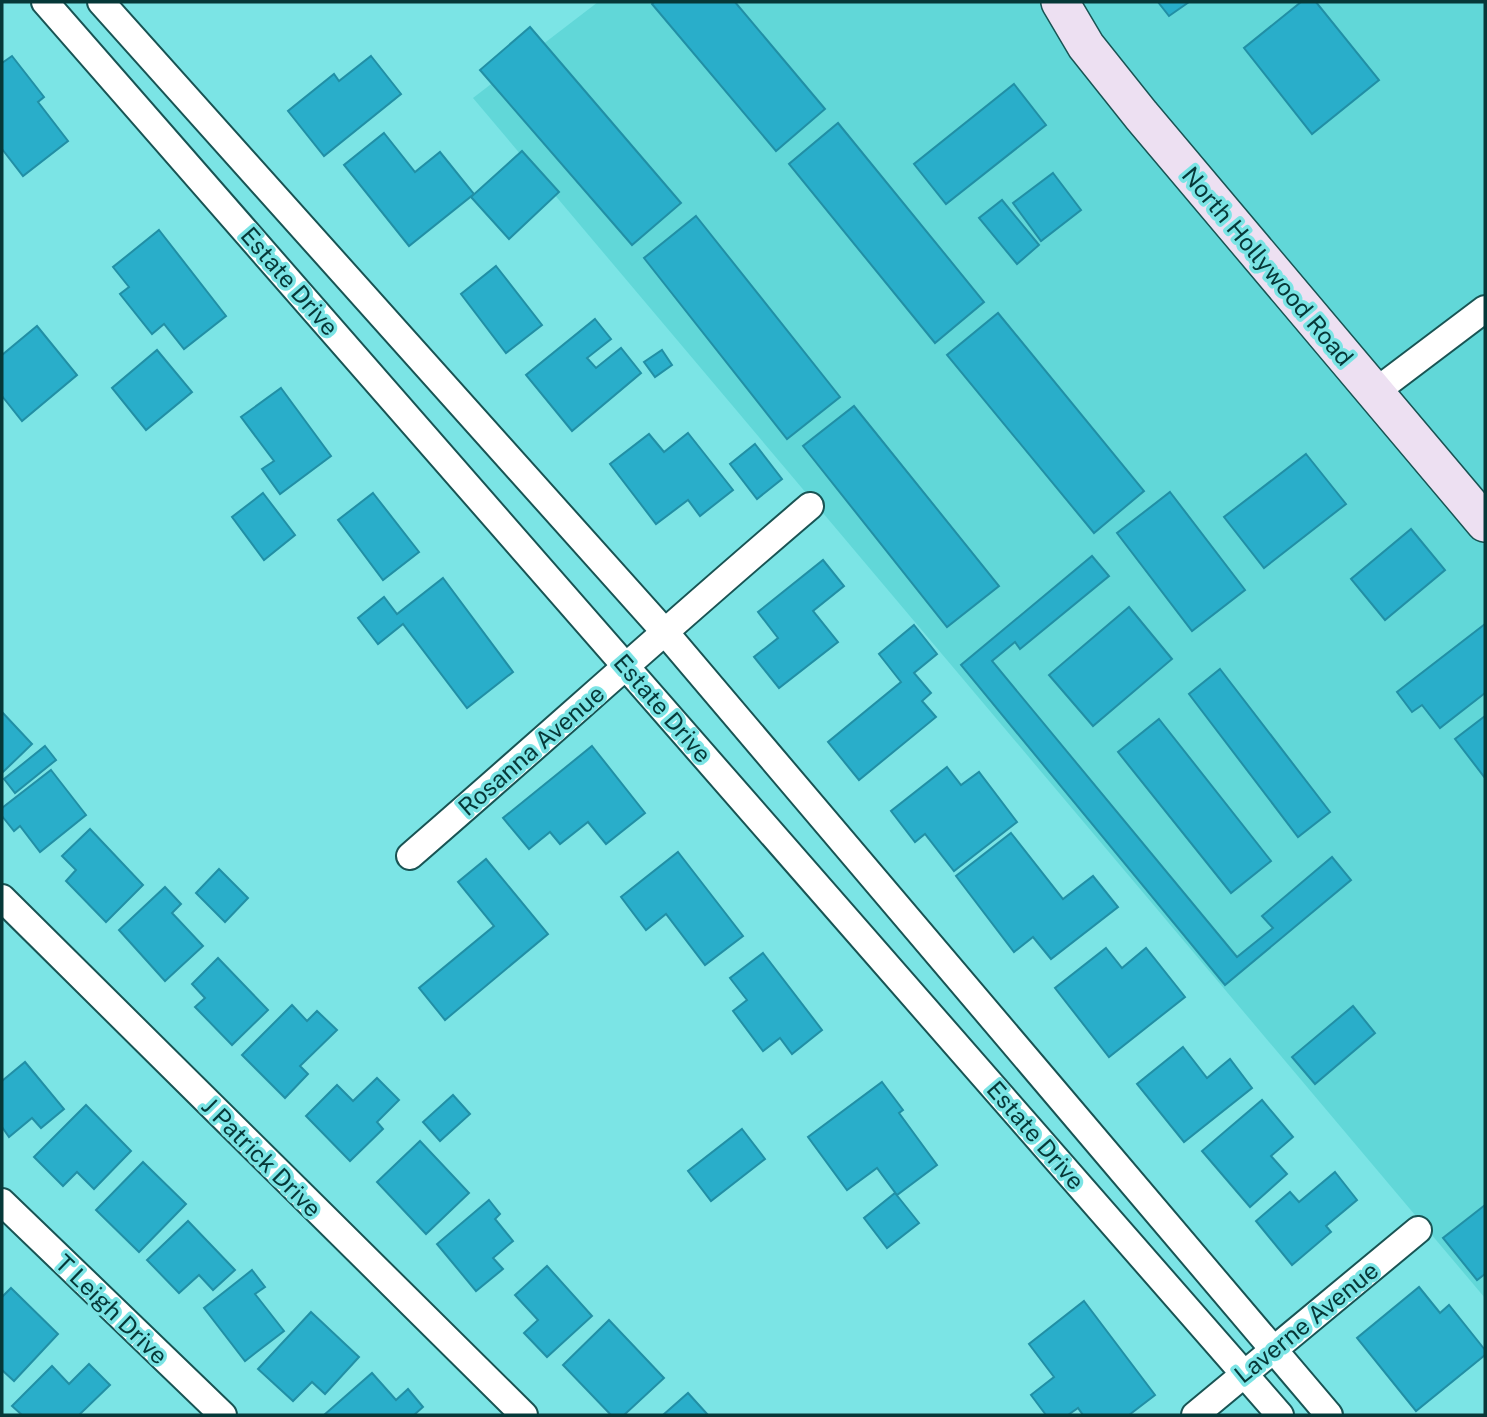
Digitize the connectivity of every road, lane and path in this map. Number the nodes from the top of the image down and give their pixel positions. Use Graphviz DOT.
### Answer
graph roads {
  1 [pos="46,2"];
  2 [pos="101,2"];
  3 [pos="1060,2"];
  4 [pos="1485,309"];
  5 [pos="1375,392"];
  6 [pos="810,506"];
  7 [pos="1485,523"];
  8 [pos="664,631"];
  9 [pos="627,667"];
  10 [pos="410,856"];
  11 [pos="2,898"];
  12 [pos="2,1202"];
  13 [pos="1418,1230"];
  14 [pos="1273,1349"];
  15 [pos="1244,1373"];
  16 [pos="223,1415"];
  17 [pos="524,1415"];
  18 [pos="1195,1415"];
  19 [pos="1280,1415"];
  20 [pos="1329,1415"];
  1 -- 9 [label="street, Estate Drive"];
  2 -- 8 [label="street, Estate Drive"];
  3 -- 5 [label="main road, North Hollywood Road"];
  4 -- 5 [label="street"];
  5 -- 7 [label="main road, North Hollywood Road"];
  6 -- 8 [label="street, Rosanna Avenue"];
  8 -- 9 [label="street, Rosanna Avenue"];
  8 -- 14 [label="street, Estate Drive"];
  9 -- 10 [label="street, Rosanna Avenue"];
  9 -- 15 [label="street, Estate Drive"];
  11 -- 17 [label="street, J Patrick Drive"];
  12 -- 16 [label="street, T Leigh Drive"];
  13 -- 14 [label="street, Laverne Avenue"];
  14 -- 15 [label="street, Laverne Avenue"];
  14 -- 20 [label="street, Estate Drive"];
  15 -- 18 [label="street, Laverne Avenue"];
  15 -- 19 [label="street, Estate Drive"];
}
